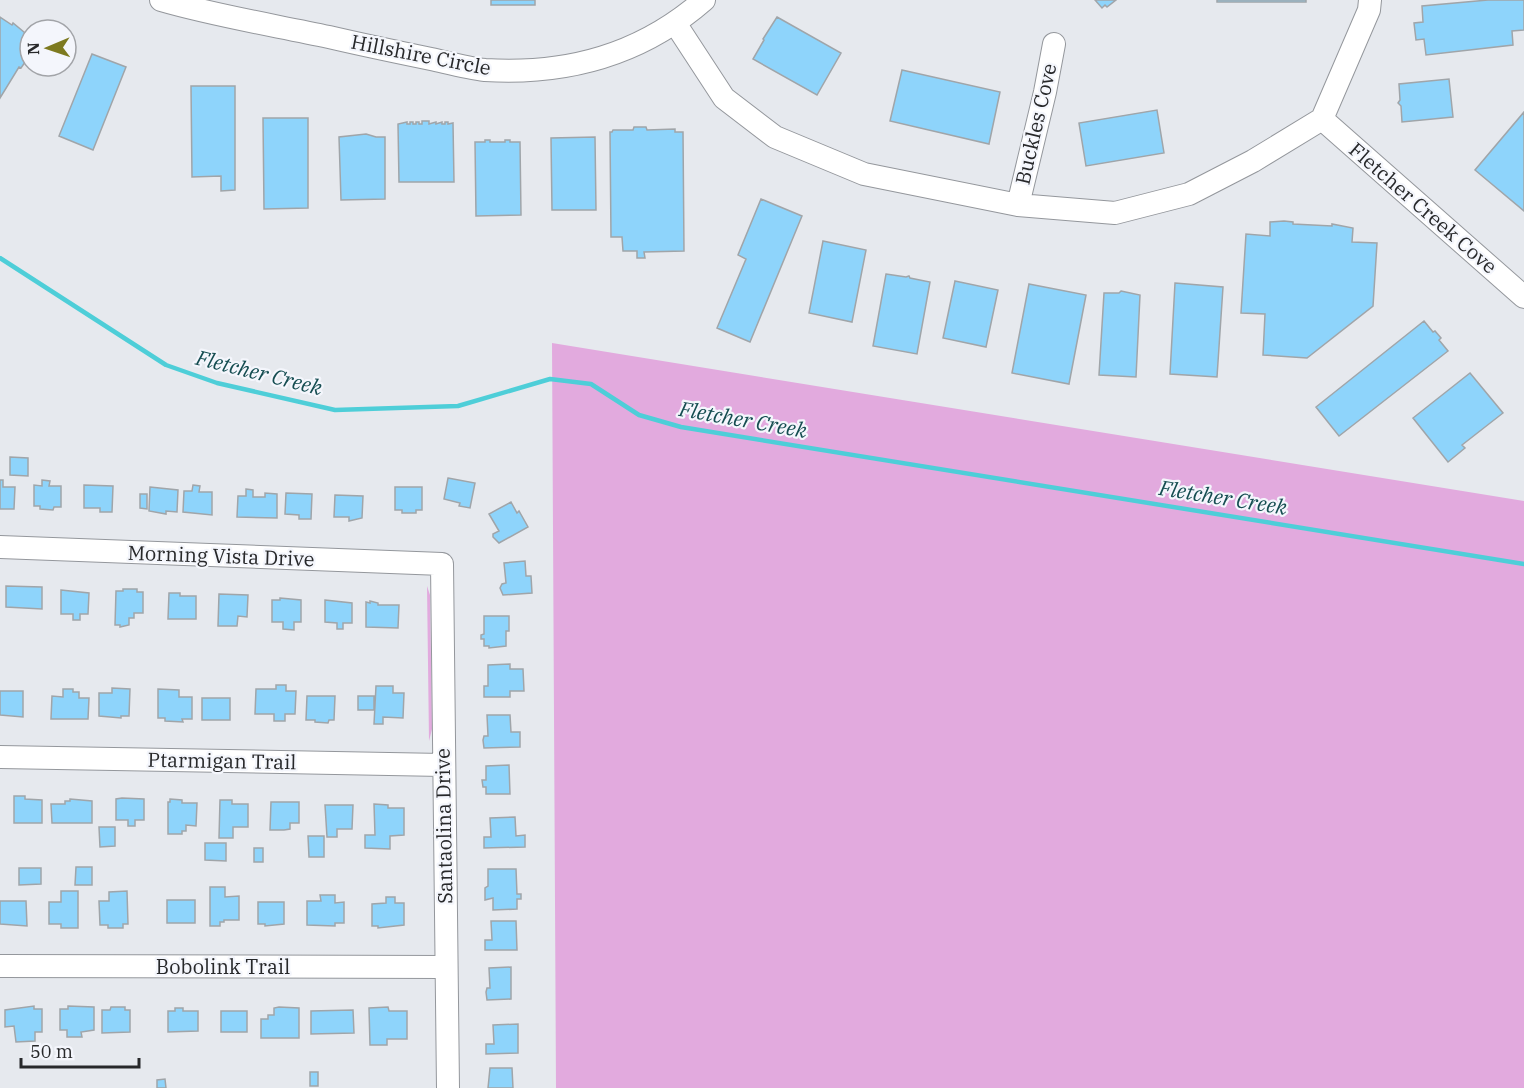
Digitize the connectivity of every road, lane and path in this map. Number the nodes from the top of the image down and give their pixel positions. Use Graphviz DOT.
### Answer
graph roads {
  1 [pos="161,0"];
  2 [pos="704,0"];
  3 [pos="1370,0"];
  4 [pos="675,23"];
  5 [pos="1054,44"];
  6 [pos="1322,119"];
  7 [pos="1018,205"];
  8 [pos="1524,297"];
  9 [pos="0,547"];
  10 [pos="442,564"];
  11 [pos="0,757"];
  12 [pos="443,765"];
  13 [pos="0,966"];
  14 [pos="446,967"];
  15 [pos="448,1088"];
  1 -- 4 [label="street, Hillshire Circle"];
  2 -- 4 [label="street, Hillshire Circle"];
  3 -- 6 [label="street"];
  4 -- 7 [label="street"];
  5 -- 7 [label="street, Buckles Cove"];
  6 -- 7 [label="street"];
  6 -- 8 [label="street, Fletcher Creek Cove"];
  9 -- 10 [label="street, Morning Vista Drive"];
  10 -- 12 [label="street, Santaolina Drive"];
  11 -- 12 [label="street, Ptarmigan Trail"];
  12 -- 14 [label="street, Santaolina Drive"];
  13 -- 14 [label="street, Bobolink Trail"];
  14 -- 15 [label="street, Santaolina Drive"];
}
